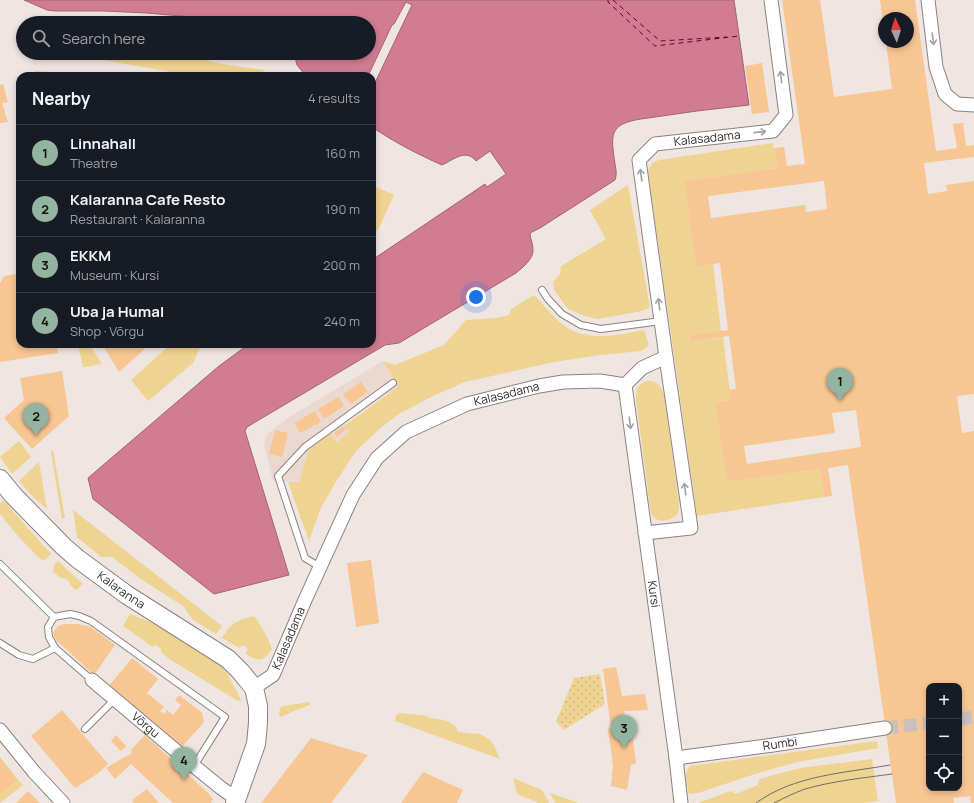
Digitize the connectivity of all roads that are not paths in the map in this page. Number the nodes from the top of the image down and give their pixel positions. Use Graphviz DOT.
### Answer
graph roads {
  1 [pos="771,0"];
  2 [pos="928,0"];
  3 [pos="974,105"];
  4 [pos="542,290"];
  5 [pos="661,321"];
  6 [pos="666,357"];
  7 [pos="393,383"];
  8 [pos="625,384"];
  9 [pos="4,488"];
  10 [pos="645,533"];
  11 [pos="0,564"];
  12 [pos="320,567"];
  13 [pos="54,617"];
  14 [pos="0,642"];
  15 [pos="55,648"];
  16 [pos="92,680"];
  17 [pos="254,688"];
  18 [pos="115,699"];
  19 [pos="85,728"];
  20 [pos="885,728"];
  21 [pos="0,730"];
  22 [pos="676,758"];
  23 [pos="194,766"];
  24 [pos="236,801"];
  25 [pos="63,803"];
  26 [pos="681,803"];
  5 -- 1 [label="street, Kalasadama, one-way"];
  2 -- 3 [label="street, one-way"];
  4 -- 5 [label="lane"];
  5 -- 6 [label="street, Kalasadama"];
  6 -- 8 [label="street"];
  10 -- 6 [label="street, Kalasadama, one-way"];
  7 -- 12 [label="lane"];
  8 -- 10 [label="street, Kursi, one-way"];
  8 -- 12 [label="street, Kalasadama"];
  9 -- 17 [label="street, Kalaranna"];
  10 -- 22 [label="street, Kursi"];
  11 -- 13 [label="lane"];
  12 -- 17 [label="street, Kalasadama"];
  13 -- 15 [label="lane"];
  13 -- 23 [label="lane"];
  14 -- 15 [label="lane"];
  15 -- 16 [label="lane"];
  16 -- 18 [label="street, Võrgu"];
  17 -- 24 [label="street"];
  18 -- 19 [label="lane"];
  18 -- 23 [label="street, Võrgu"];
  20 -- 22 [label="street, Rumbi"];
  21 -- 25 [label="street"];
  22 -- 26 [label="street, Kursi"];
  23 -- 24 [label="street, Võrgu"];
}
